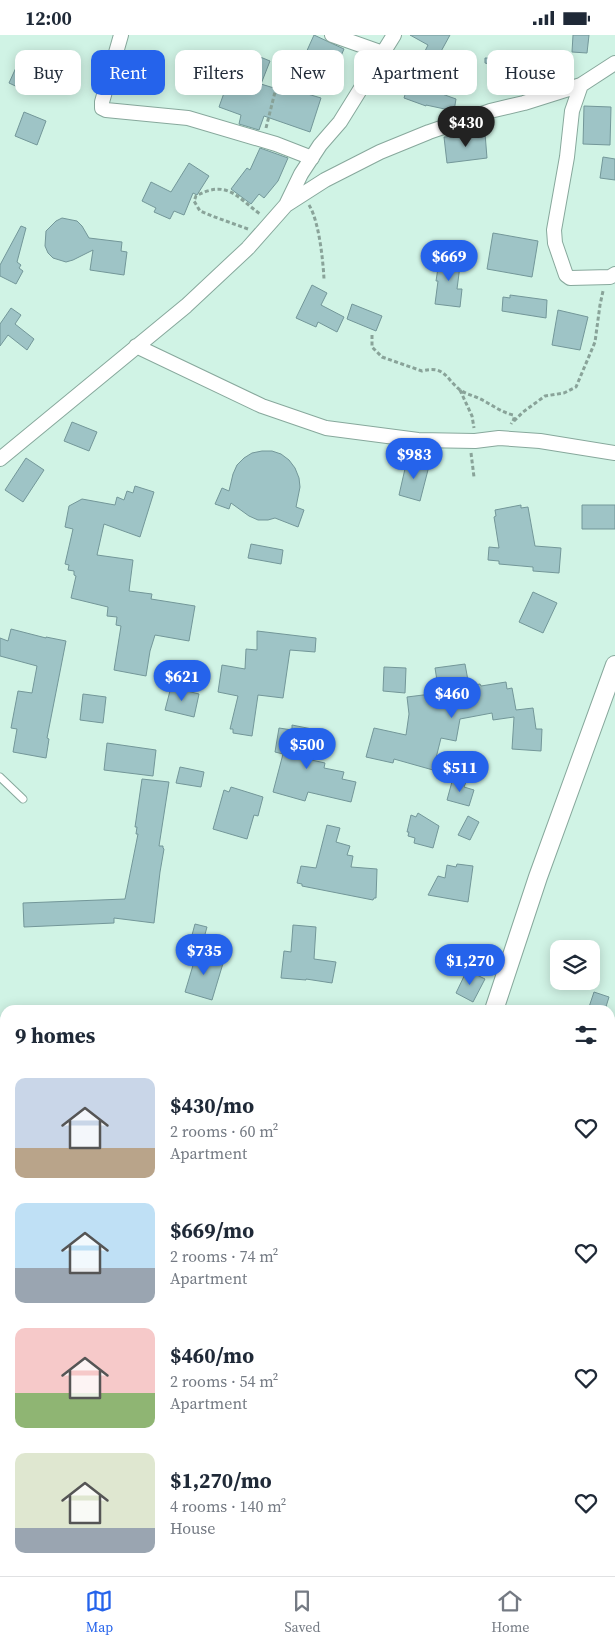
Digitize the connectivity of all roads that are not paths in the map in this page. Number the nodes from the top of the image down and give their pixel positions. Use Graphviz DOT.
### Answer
graph roads {
  1 [pos="121,35"];
  2 [pos="332,35"];
  3 [pos="394,35"];
  4 [pos="374,50"];
  5 [pos="385,50"];
  6 [pos="615,63"];
  7 [pos="581,85"];
  8 [pos="357,95"];
  9 [pos="312,158"];
  10 [pos="286,205"];
  11 [pos="613,276"];
  12 [pos="136,346"];
  13 [pos="615,453"];
  14 [pos="0,459"];
  15 [pos="615,665"];
  16 [pos="0,777"];
  17 [pos="23,799"];
  18 [pos="496,1005"];
  1 -- 9 [label="street"];
  2 -- 4 [label="street"];
  3 -- 5 [label="street"];
  6 -- 7 [label="street"];
  7 -- 10 [label="street"];
  7 -- 11 [label="street"];
  8 -- 9 [label="street"];
  9 -- 10 [label="street"];
  10 -- 12 [label="street"];
  12 -- 13 [label="street"];
  12 -- 14 [label="street"];
  15 -- 18 [label="street"];
  16 -- 17 [label="lane"];
}
